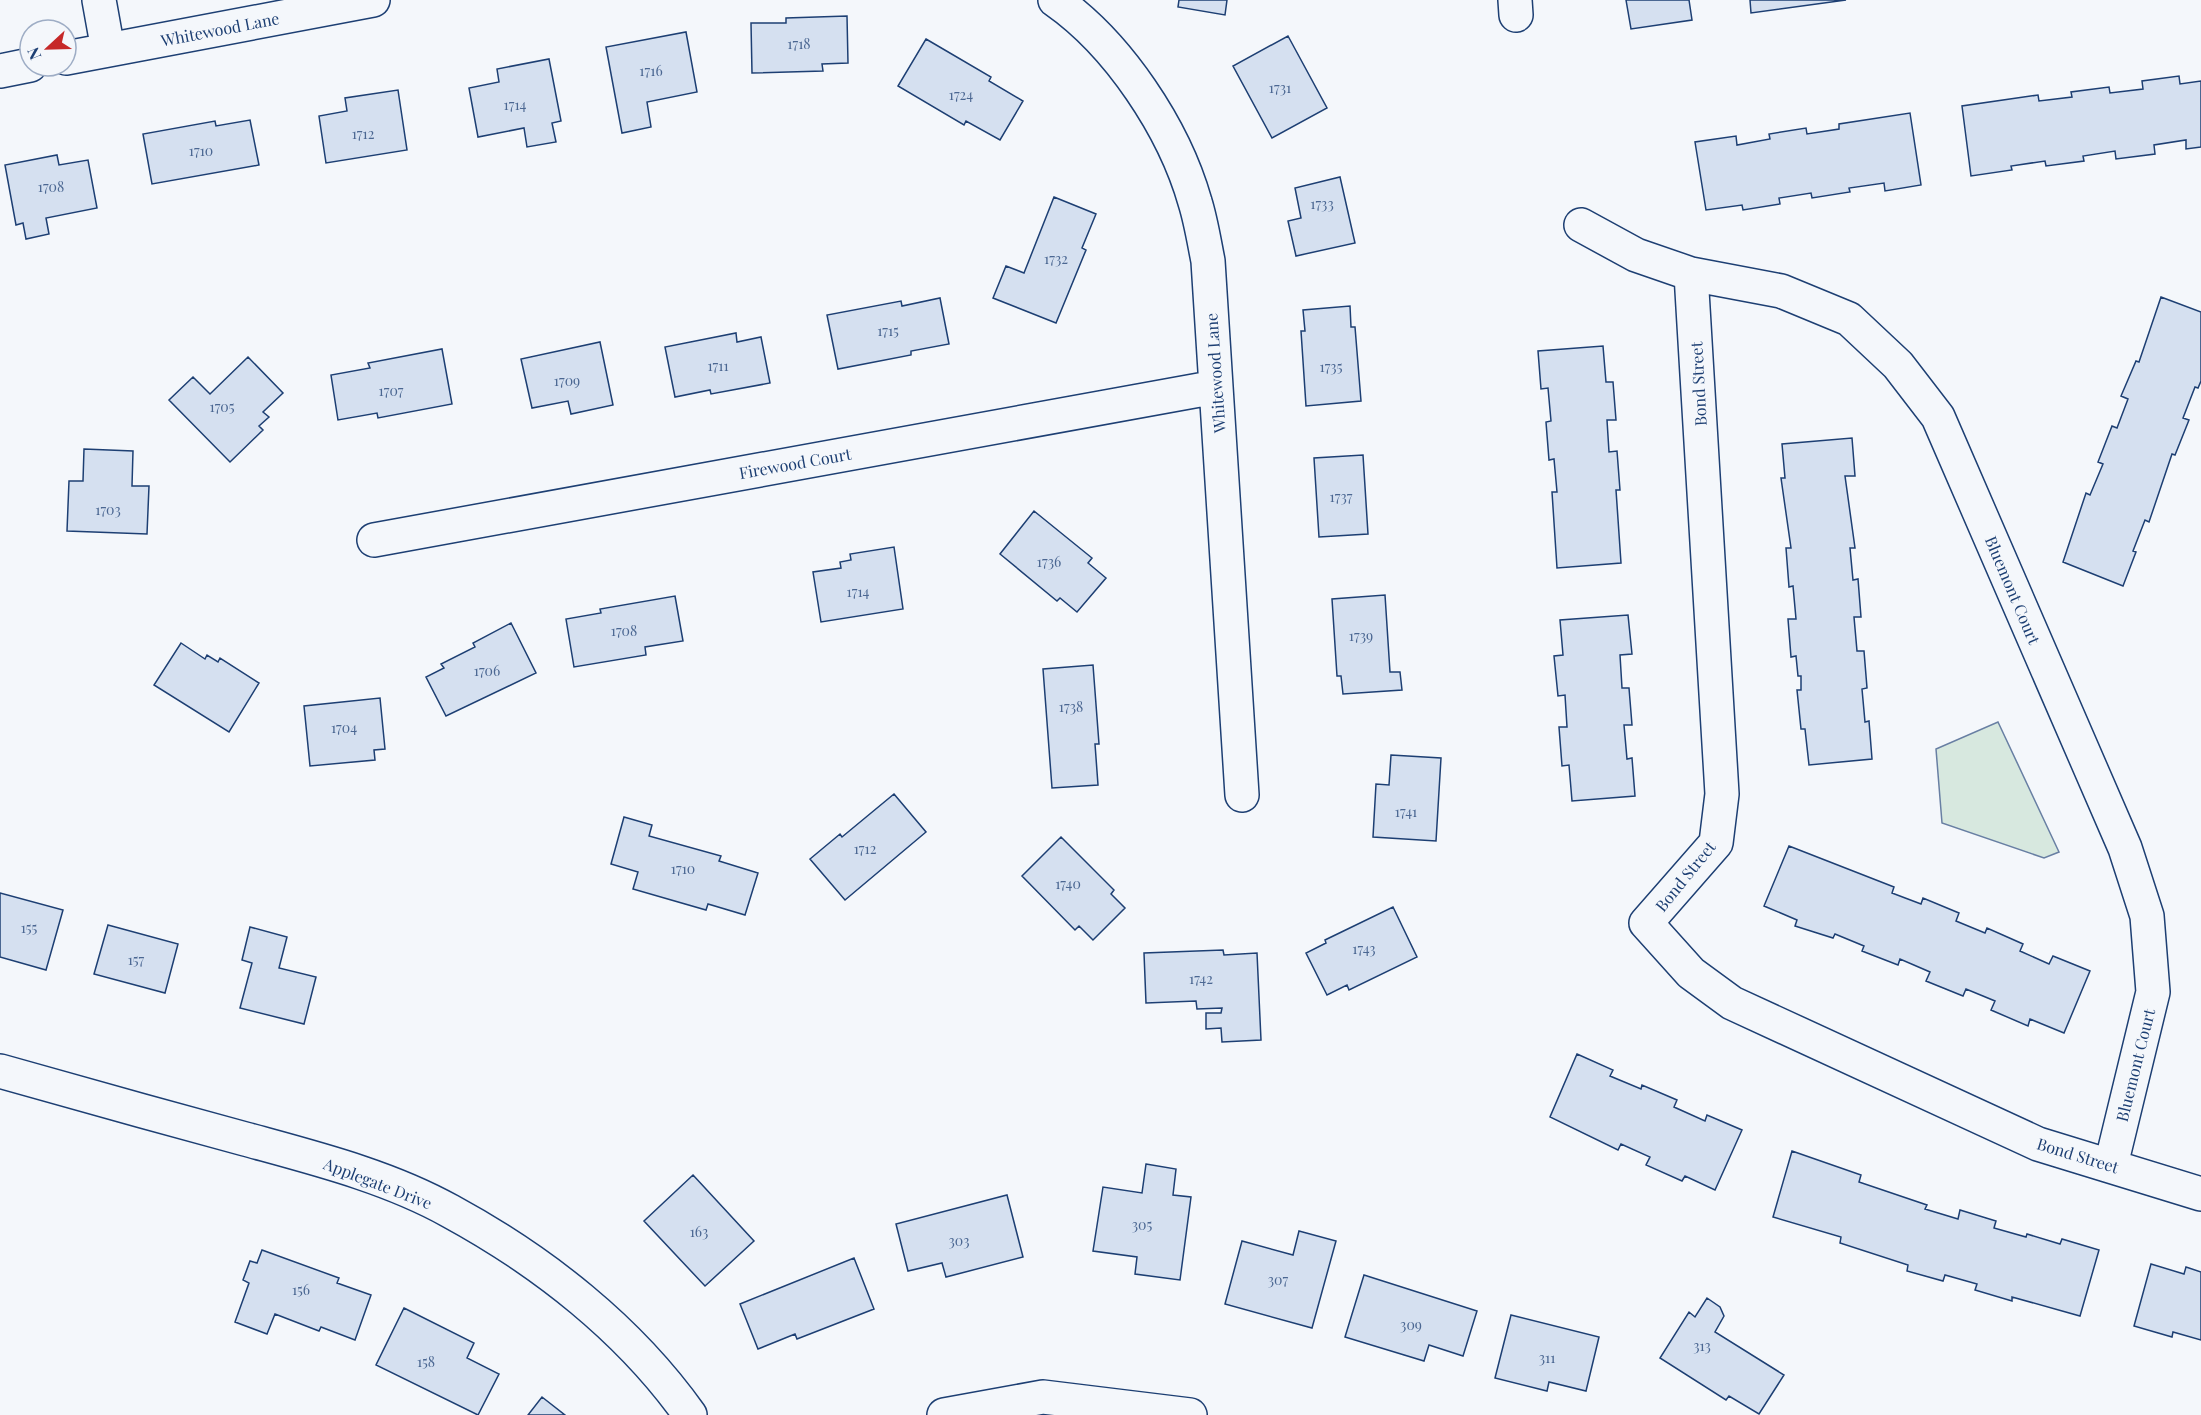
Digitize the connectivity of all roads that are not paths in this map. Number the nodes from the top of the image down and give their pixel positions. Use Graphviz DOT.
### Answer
graph roads {
  1 [pos="99,0"];
  2 [pos="373,0"];
  3 [pos="1054,0"];
  4 [pos="108,50"];
  5 [pos="78,56"];
  6 [pos="18,67"];
  7 [pos="0,71"];
  8 [pos="1581,225"];
  9 [pos="1691,274"];
  10 [pos="1216,387"];
  11 [pos="374,540"];
  12 [pos="1242,795"];
  13 [pos="0,1071"];
  14 [pos="2111,1165"];
  15 [pos="2201,1194"];
  16 [pos="690,1415"];
  17 [pos="944,1415"];
  18 [pos="1190,1415"];
  1 -- 4 [label="street"];
  2 -- 4 [label="street, Whitewood Lane"];
  3 -- 10 [label="street, Whitewood Lane"];
  4 -- 5 [label="street, Whitewood Lane"];
  6 -- 7 [label="street"];
  8 -- 9 [label="street, Bluemont Court"];
  9 -- 14 [label="street, Bluemont Court"];
  9 -- 14 [label="street, Bond Street"];
  10 -- 11 [label="street, Firewood Court"];
  10 -- 12 [label="street, Whitewood Lane"];
  13 -- 16 [label="street, Applegate Drive"];
  14 -- 15 [label="street, Bond Street"];
  17 -- 18 [label="street"];
}
